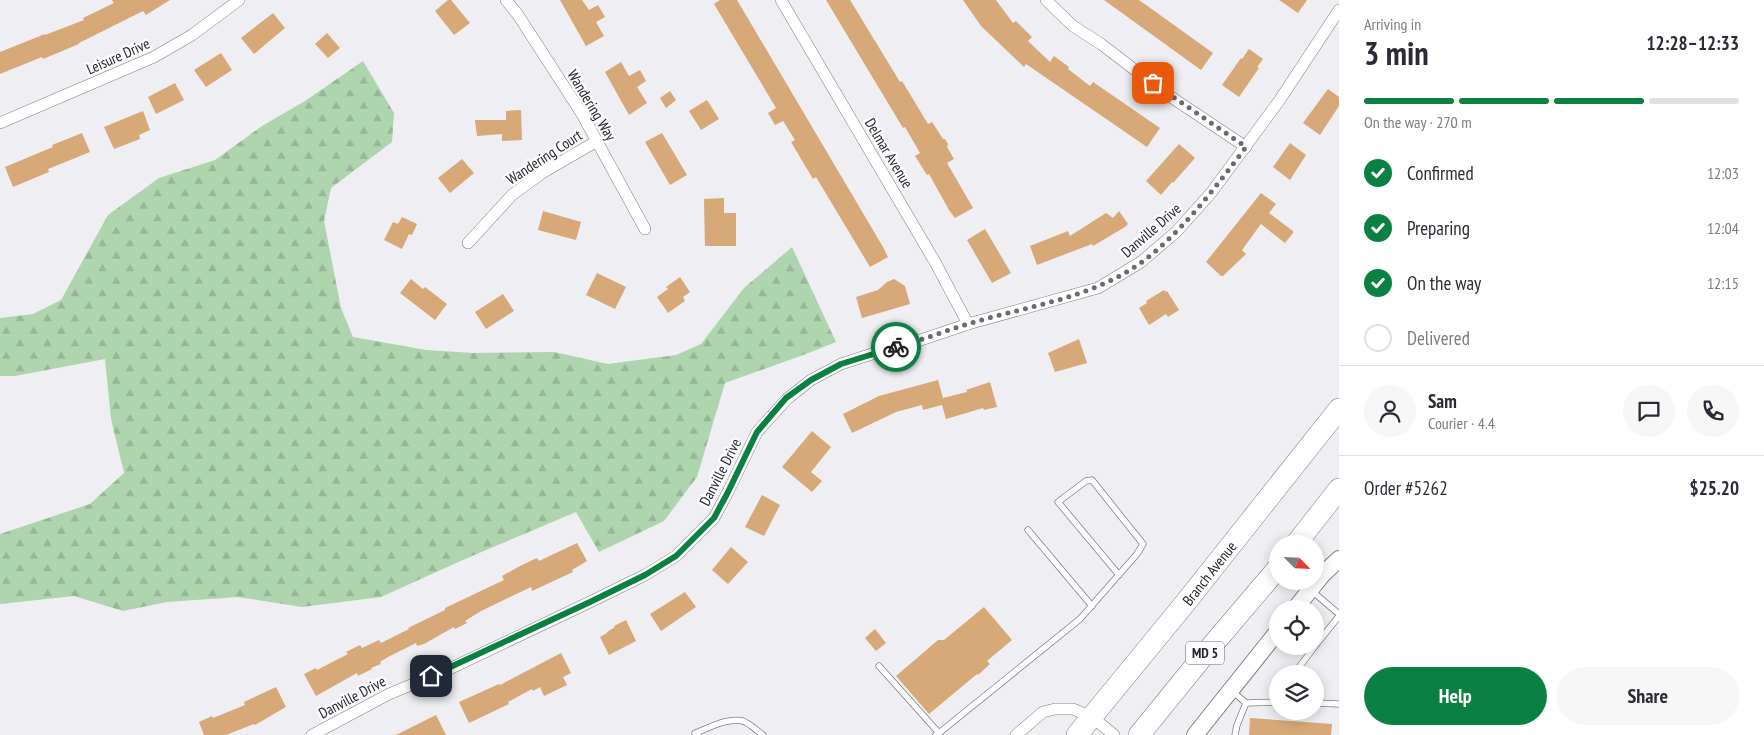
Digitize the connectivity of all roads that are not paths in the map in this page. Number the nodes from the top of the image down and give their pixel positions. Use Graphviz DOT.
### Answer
graph roads {
  1 [pos="239,0"];
  2 [pos="506,0"];
  3 [pos="781,0"];
  4 [pos="1046,0"];
  5 [pos="1339,10"];
  6 [pos="0,123"];
  7 [pos="597,141"];
  8 [pos="1246,147"];
  9 [pos="646,229"];
  10 [pos="468,243"];
  11 [pos="968,324"];
  12 [pos="1339,401"];
  13 [pos="1339,410"];
  14 [pos="1294,464"];
  15 [pos="1339,488"];
  16 [pos="1339,506"];
  17 [pos="1028,530"];
  18 [pos="1303,535"];
  19 [pos="1311,535"];
  20 [pos="1339,559"];
  21 [pos="1324,573"];
  22 [pos="1119,575"];
  23 [pos="1269,578"];
  24 [pos="1310,590"];
  25 [pos="1302,600"];
  26 [pos="1092,606"];
  27 [pos="1339,615"];
  28 [pos="1324,634"];
  29 [pos="1269,642"];
  30 [pos="879,666"];
  31 [pos="1230,690"];
  32 [pos="1269,702"];
  33 [pos="1246,703"];
  34 [pos="1324,703"];
  35 [pos="1339,704"];
  36 [pos="1092,717"];
  37 [pos="695,734"];
  38 [pos="937,734"];
  39 [pos="312,735"];
  40 [pos="763,735"];
  41 [pos="1016,735"];
  42 [pos="1077,735"];
  43 [pos="1114,735"];
  44 [pos="1139,735"];
  45 [pos="1194,735"];
  46 [pos="1235,735"];
  1 -- 6 [label="street, Leisure Drive"];
  2 -- 7 [label="street, Wandering Way"];
  3 -- 11 [label="street, Delmar Avenue"];
  4 -- 8 [label="street"];
  5 -- 8 [label="street, Danville Drive"];
  7 -- 9 [label="street, Wandering Way"];
  7 -- 10 [label="street, Wandering Court"];
  8 -- 11 [label="street, Danville Drive"];
  11 -- 39 [label="street, Danville Drive"];
  12 -- 14 [label="highway"];
  13 -- 14 [label="highway, Branch Avenue"];
  14 -- 36 [label="highway, Branch Avenue"];
  15 -- 18 [label="highway"];
  16 -- 19 [label="highway"];
  17 -- 26 [label="lane"];
  20 -- 21 [label="street"];
  22 -- 22 [label="lane"];
  22 -- 26 [label="lane"];
  23 -- 44 [label="highway, MD 5"];
  24 -- 25 [label="street"];
  24 -- 27 [label="lane"];
  26 -- 38 [label="lane"];
  27 -- 28 [label="lane"];
  29 -- 31 [label="street"];
  30 -- 38 [label="lane"];
  31 -- 33 [label="lane"];
  31 -- 45 [label="street"];
  32 -- 33 [label="lane"];
  33 -- 46 [label="lane"];
  34 -- 35 [label="lane"];
  36 -- 41 [label="street"];
  36 -- 42 [label="highway, Branch Avenue"];
  36 -- 43 [label="street"];
  37 -- 40 [label="lane"];
}
